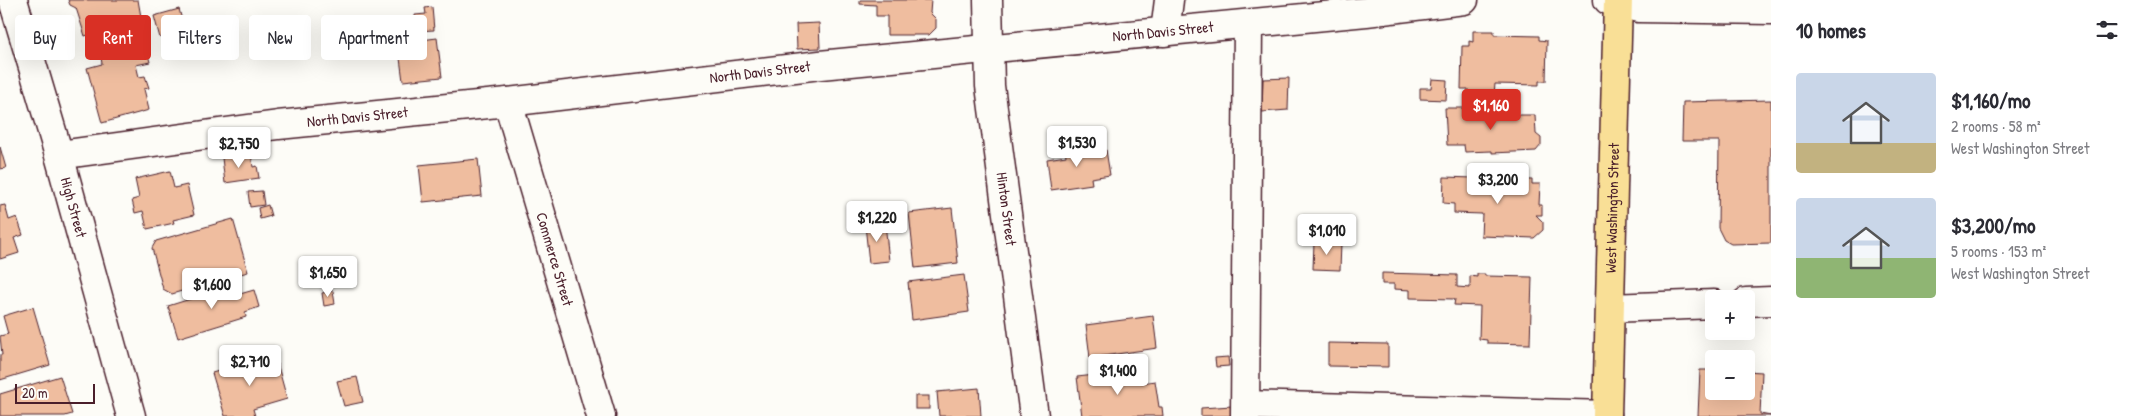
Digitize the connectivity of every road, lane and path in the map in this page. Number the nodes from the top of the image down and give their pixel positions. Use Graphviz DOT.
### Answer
graph roads {
  1 [pos="13,0"];
  2 [pos="988,0"];
  3 [pos="1169,0"];
  4 [pos="1464,0"];
  5 [pos="1615,1"];
  6 [pos="1366,6"];
  7 [pos="1771,10"];
  8 [pos="1248,24"];
  9 [pos="1165,32"];
  10 [pos="988,48"];
  11 [pos="508,102"];
  12 [pos="59,155"];
  13 [pos="1771,301"];
  14 [pos="1755,302"];
  15 [pos="1705,304"];
  16 [pos="1610,308"];
  17 [pos="1245,410"];
  18 [pos="1310,411"];
  19 [pos="1607,415"];
  20 [pos="131,416"];
  21 [pos="601,416"];
  22 [pos="1034,416"];
  1 -- 12 [label="street, High Street"];
  2 -- 10 [label="street, Hinton Street"];
  3 -- 9 [label="street"];
  4 -- 6 [label="street, North Davis Street"];
  5 -- 7 [label="street"];
  5 -- 16 [label="main road, West Washington Street"];
  6 -- 8 [label="street, North Davis Street"];
  8 -- 9 [label="street, North Davis Street"];
  8 -- 17 [label="street"];
  9 -- 10 [label="street, North Davis Street"];
  10 -- 11 [label="street, North Davis Street"];
  10 -- 22 [label="street, Hinton Street"];
  11 -- 12 [label="street, North Davis Street"];
  11 -- 21 [label="street, Commerce Street"];
  12 -- 20 [label="street, High Street"];
  13 -- 14 [label="street"];
  15 -- 16 [label="street"];
  16 -- 19 [label="main road, West Washington Street"];
  17 -- 18 [label="street"];
  18 -- 19 [label="street"];
}
